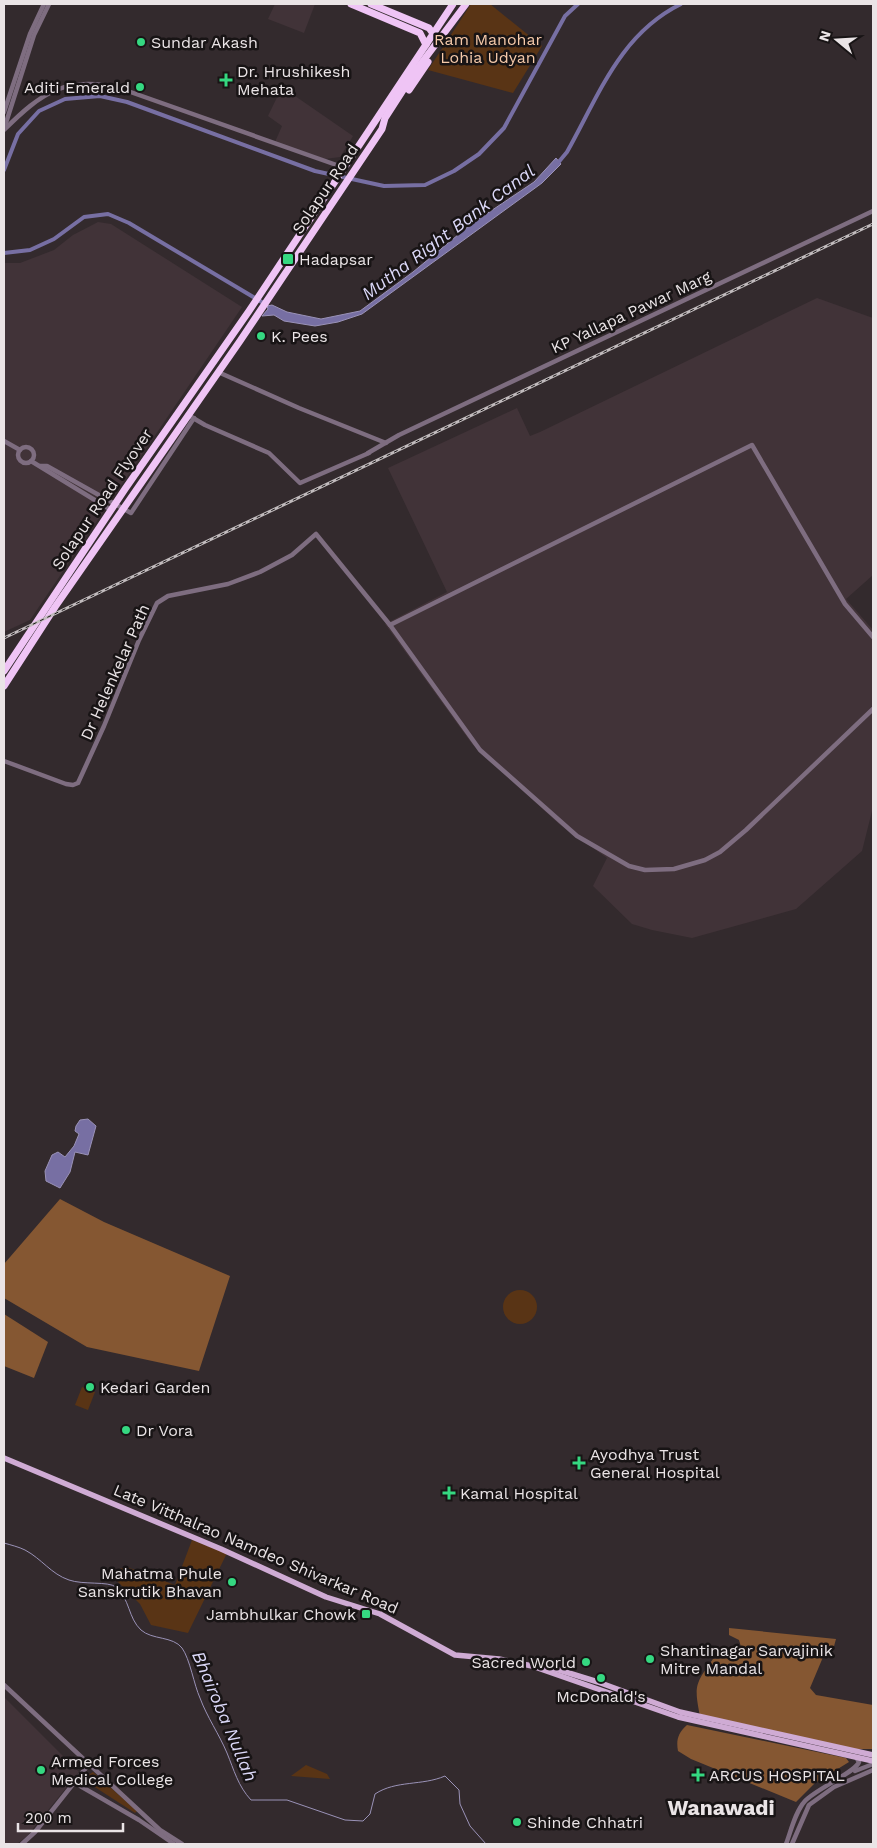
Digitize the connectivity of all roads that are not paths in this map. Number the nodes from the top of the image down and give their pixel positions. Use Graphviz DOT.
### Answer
graph roads {
  1 [pos="44,4"];
  2 [pos="49,4"];
  3 [pos="351,4"];
  4 [pos="360,4"];
  5 [pos="379,4"];
  6 [pos="453,4"];
  7 [pos="461,4"];
  8 [pos="466,4"];
  9 [pos="371,7"];
  10 [pos="415,18"];
  11 [pos="440,22"];
  12 [pos="411,29"];
  13 [pos="420,33"];
  14 [pos="437,35"];
  15 [pos="425,45"];
  16 [pos="431,50"];
  17 [pos="4,112"];
  18 [pos="4,129"];
  19 [pos="382,129"];
  20 [pos="342,169"];
  21 [pos="873,211"];
  22 [pos="226,344"];
  23 [pos="218,372"];
  24 [pos="189,417"];
  25 [pos="4,441"];
  26 [pos="386,443"];
  27 [pos="20,450"];
  28 [pos="31,461"];
  29 [pos="40,466"];
  30 [pos="111,510"];
  31 [pos="390,625"];
  32 [pos="873,637"];
  33 [pos="4,671"];
  34 [pos="4,686"];
  35 [pos="873,709"];
  36 [pos="4,761"];
  37 [pos="4,1456"];
  38 [pos="4,1685"];
  39 [pos="873,1755"];
  40 [pos="856,1757"];
  41 [pos="873,1762"];
  42 [pos="89,1764"];
  43 [pos="873,1770"];
  44 [pos="849,1773"];
  45 [pos="75,1783"];
  46 [pos="22,1844"];
  47 [pos="174,1844"];
  48 [pos="182,1844"];
  49 [pos="786,1844"];
  50 [pos="792,1844"];
  1 -- 17 [label="street"];
  2 -- 18 [label="street"];
  3 -- 9 [label="highway"];
  4 -- 9 [label="highway"];
  5 -- 10 [label="highway"];
  6 -- 11 [label="highway, Solapur Road"];
  7 -- 14 [label="highway"];
  8 -- 14 [label="highway, Solapur Road"];
  9 -- 12 [label="highway"];
  9 -- 14 [label="highway"];
  10 -- 11 [label="highway"];
  10 -- 12 [label="highway"];
  11 -- 14 [label="highway, Solapur Road"];
  12 -- 13 [label="highway"];
  13 -- 14 [label="highway"];
  13 -- 15 [label="highway"];
  14 -- 15 [label="highway, Solapur Road"];
  14 -- 16 [label="highway, Solapur Road"];
  14 -- 19 [label="highway"];
  15 -- 16 [label="highway"];
  15 -- 20 [label="highway, Solapur Road"];
  16 -- 19 [label="highway, Solapur Road"];
  18 -- 20 [label="street"];
  19 -- 23 [label="highway, Solapur Road"];
  20 -- 22 [label="highway, Solapur Road"];
  21 -- 26 [label="street, KP Yallapa Pawar Marg"];
  22 -- 30 [label="highway, Solapur Road Flyover"];
  23 -- 24 [label="highway, Solapur Road"];
  23 -- 26 [label="street"];
  24 -- 26 [label="street, KP Yallapa Pawar Marg"];
  24 -- 29 [label="street"];
  24 -- 34 [label="highway, Solapur Road Flyover"];
  25 -- 27 [label="street"];
  27 -- 28 [label="street"];
  27 -- 28 [label="street"];
  28 -- 29 [label="street"];
  29 -- 30 [label="street"];
  30 -- 33 [label="highway, Solapur Road Flyover"];
  31 -- 32 [label="street"];
  31 -- 35 [label="street"];
  31 -- 36 [label="street, Dr Helenkelar Path"];
  37 -- 39 [label="main road, Late Vitthalrao Namdeo Shivarkar Road"];
  37 -- 40 [label="main road, Late Vitthalrao Namdeo Shivarkar Road"];
  38 -- 42 [label="street"];
  40 -- 41 [label="main road, Late Vitthalrao Namdeo Shivarkar Road"];
  40 -- 44 [label="street"];
  41 -- 44 [label="street"];
  42 -- 45 [label="street"];
  42 -- 48 [label="street"];
  43 -- 50 [label="street"];
  44 -- 49 [label="street"];
  45 -- 46 [label="street"];
  45 -- 47 [label="street"];
}
